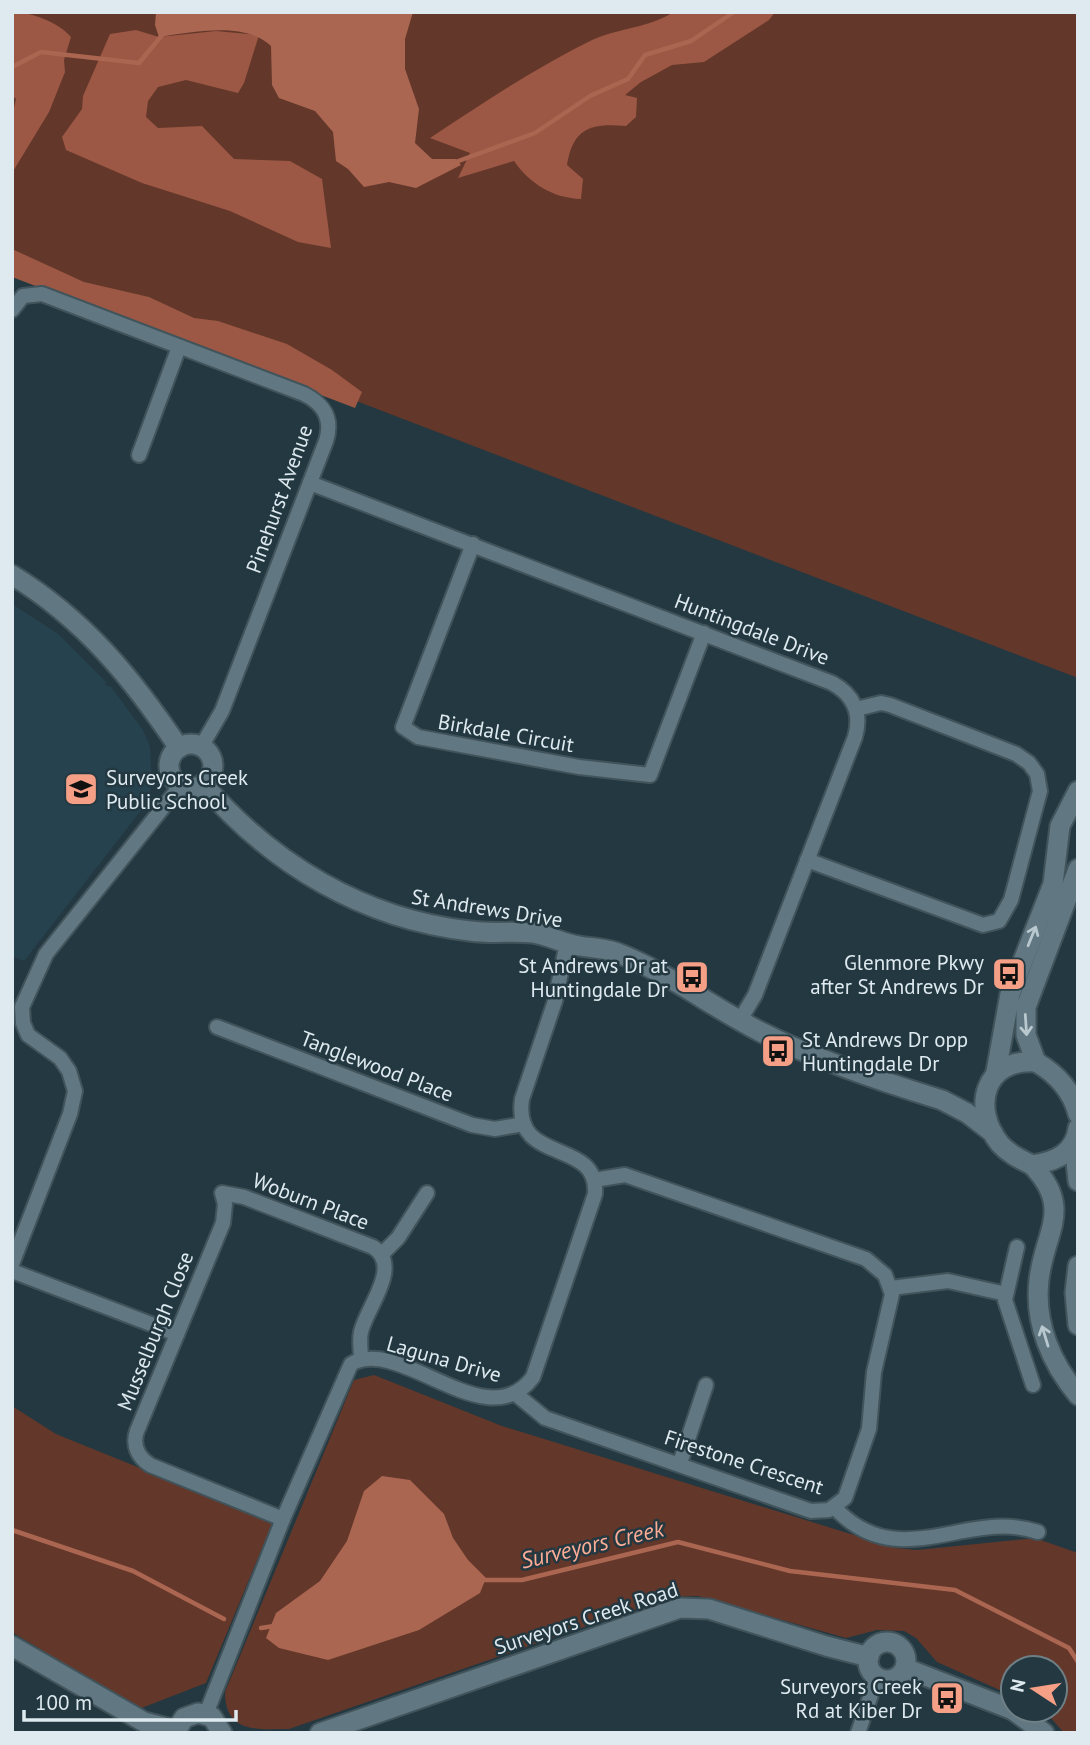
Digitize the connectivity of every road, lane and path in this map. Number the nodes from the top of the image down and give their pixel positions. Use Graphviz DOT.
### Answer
graph roads {
  1 [pos="12,310"];
  2 [pos="179,347"];
  3 [pos="139,455"];
  4 [pos="310,483"];
  5 [pos="473,544"];
  6 [pos="12,575"];
  7 [pos="704,633"];
  8 [pos="856,709"];
  9 [pos="201,747"];
  10 [pos="179,748"];
  11 [pos="203,784"];
  12 [pos="181,785"];
  13 [pos="1078,791"];
  14 [pos="807,860"];
  15 [pos="1078,869"];
  16 [pos="568,943"];
  17 [pos="740,1020"];
  18 [pos="17,1024"];
  19 [pos="217,1027"];
  20 [pos="1036,1062"];
  21 [pos="992,1078"];
  22 [pos="942,1100"];
  23 [pos="1078,1114"];
  24 [pos="524,1124"];
  25 [pos="993,1133"];
  26 [pos="1076,1135"];
  27 [pos="1032,1165"];
  28 [pos="594,1180"];
  29 [pos="1078,1181"];
  30 [pos="222,1192"];
  31 [pos="427,1193"];
  32 [pos="1017,1247"];
  33 [pos="382,1254"];
  34 [pos="12,1264"];
  35 [pos="1078,1266"];
  36 [pos="12,1271"];
  37 [pos="891,1288"];
  38 [pos="1006,1294"];
  39 [pos="1078,1325"];
  40 [pos="177,1334"];
  41 [pos="361,1359"];
  42 [pos="706,1385"];
  43 [pos="1032,1385"];
  44 [pos="517,1395"];
  45 [pos="1078,1395"];
  46 [pos="680,1464"];
  47 [pos="835,1508"];
  48 [pos="283,1519"];
  49 [pos="1038,1531"];
  50 [pos="12,1646"];
  51 [pos="869,1657"];
  52 [pos="905,1668"];
  53 [pos="877,1677"];
  54 [pos="999,1705"];
  55 [pos="206,1714"];
  56 [pos="175,1731"];
  57 [pos="222,1733"];
  58 [pos="320,1733"];
  59 [pos="858,1733"];
  1 -- 2 [label="street, Pinehurst Avenue"];
  2 -- 3 [label="street"];
  2 -- 4 [label="street, Pinehurst Avenue"];
  4 -- 5 [label="street, Huntingdale Drive"];
  4 -- 9 [label="street, Pinehurst Avenue"];
  5 -- 7 [label="street, Huntingdale Drive"];
  5 -- 7 [label="street, Birkdale Circuit"];
  6 -- 10 [label="street"];
  7 -- 8 [label="street, Huntingdale Drive"];
  8 -- 14 [label="street"];
  8 -- 14 [label="street"];
  9 -- 10 [label="street"];
  9 -- 11 [label="street"];
  10 -- 12 [label="street"];
  11 -- 12 [label="street"];
  11 -- 16 [label="street, St Andrews Drive"];
  12 -- 18 [label="street"];
  21 -- 13 [label="street, one-way"];
  14 -- 17 [label="street"];
  15 -- 20 [label="street, one-way"];
  16 -- 17 [label="street, St Andrews Drive"];
  16 -- 24 [label="street"];
  17 -- 22 [label="street, St Andrews Drive"];
  18 -- 34 [label="street"];
  19 -- 24 [label="street, Tanglewood Place"];
  20 -- 21 [label="street"];
  20 -- 23 [label="street"];
  21 -- 22 [label="street"];
  21 -- 25 [label="street"];
  22 -- 25 [label="street, St Andrews Drive"];
  24 -- 28 [label="street"];
  25 -- 27 [label="street, St Andrews Drive"];
  26 -- 27 [label="street"];
  26 -- 29 [label="street"];
  45 -- 27 [label="street, one-way"];
  28 -- 37 [label="street"];
  28 -- 44 [label="street, Laguna Drive"];
  30 -- 33 [label="street, Woburn Place"];
  30 -- 40 [label="street, Musselburgh Close"];
  31 -- 33 [label="street, Woburn Place"];
  32 -- 38 [label="street"];
  33 -- 41 [label="street, Woburn Place"];
  35 -- 39 [label="street"];
  36 -- 40 [label="street"];
  37 -- 38 [label="street"];
  37 -- 47 [label="street, Firestone Crescent"];
  38 -- 43 [label="street"];
  40 -- 48 [label="street, Musselburgh Close"];
  41 -- 44 [label="street, Laguna Drive"];
  41 -- 48 [label="street, Laguna Drive"];
  42 -- 46 [label="street"];
  44 -- 46 [label="street, Firestone Crescent"];
  46 -- 47 [label="street, Firestone Crescent"];
  47 -- 49 [label="street"];
  48 -- 55 [label="street, Laguna Drive"];
  50 -- 56 [label="street"];
  51 -- 52 [label="street"];
  51 -- 53 [label="street"];
  51 -- 58 [label="street, Surveyors Creek Road"];
  52 -- 53 [label="street"];
  52 -- 54 [label="street"];
  53 -- 59 [label="street"];
  55 -- 56 [label="street"];
  55 -- 57 [label="street"];
}
